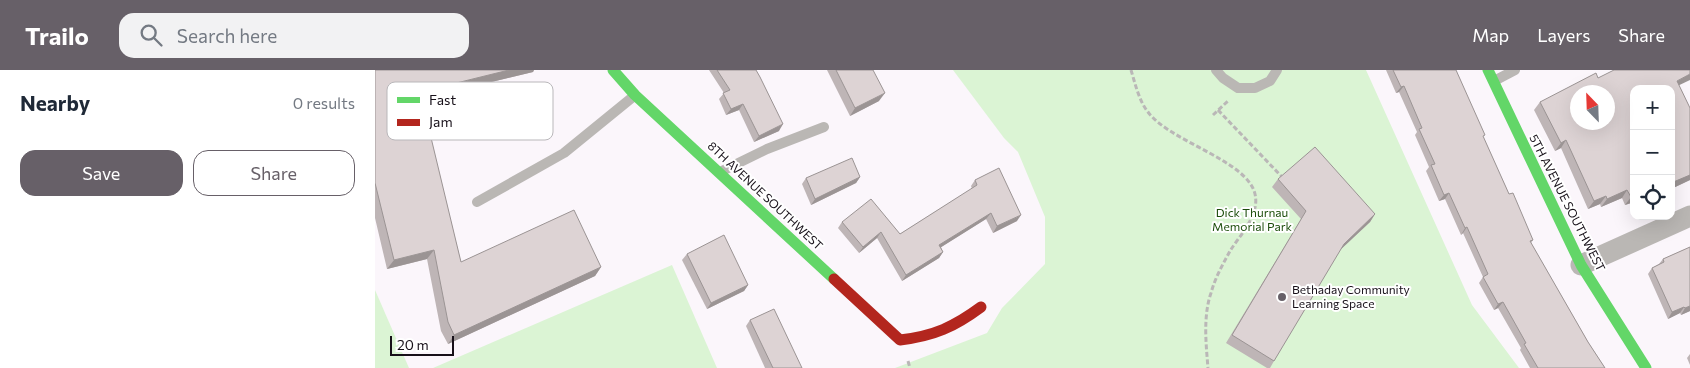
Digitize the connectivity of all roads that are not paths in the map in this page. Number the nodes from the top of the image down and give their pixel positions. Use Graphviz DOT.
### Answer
graph roads {
  1 [pos="613,70"];
  2 [pos="1216,70"];
  3 [pos="1277,70"];
  4 [pos="1488,70"];
  5 [pos="1515,70"];
  6 [pos="1493,81"];
  7 [pos="635,95"];
  8 [pos="824,127"];
  9 [pos="719,172"];
  10 [pos="477,202"];
  11 [pos="1690,216"];
  12 [pos="1581,266"];
  13 [pos="981,307"];
  14 [pos="1647,368"];
  1 -- 7 [label="street, 8TH AVENUE SOUTHWEST"];
  2 -- 3 [label="lane"];
  4 -- 6 [label="street, 5TH AVENUE SOUTHWEST"];
  5 -- 6 [label="lane"];
  6 -- 12 [label="street, 5TH AVENUE SOUTHWEST"];
  7 -- 9 [label="street, 8TH AVENUE SOUTHWEST"];
  7 -- 10 [label="lane"];
  8 -- 9 [label="lane"];
  9 -- 13 [label="street, 8TH AVENUE SOUTHWEST"];
  11 -- 12 [label="street"];
  12 -- 14 [label="street, 5TH AVENUE SOUTHWEST"];
}
